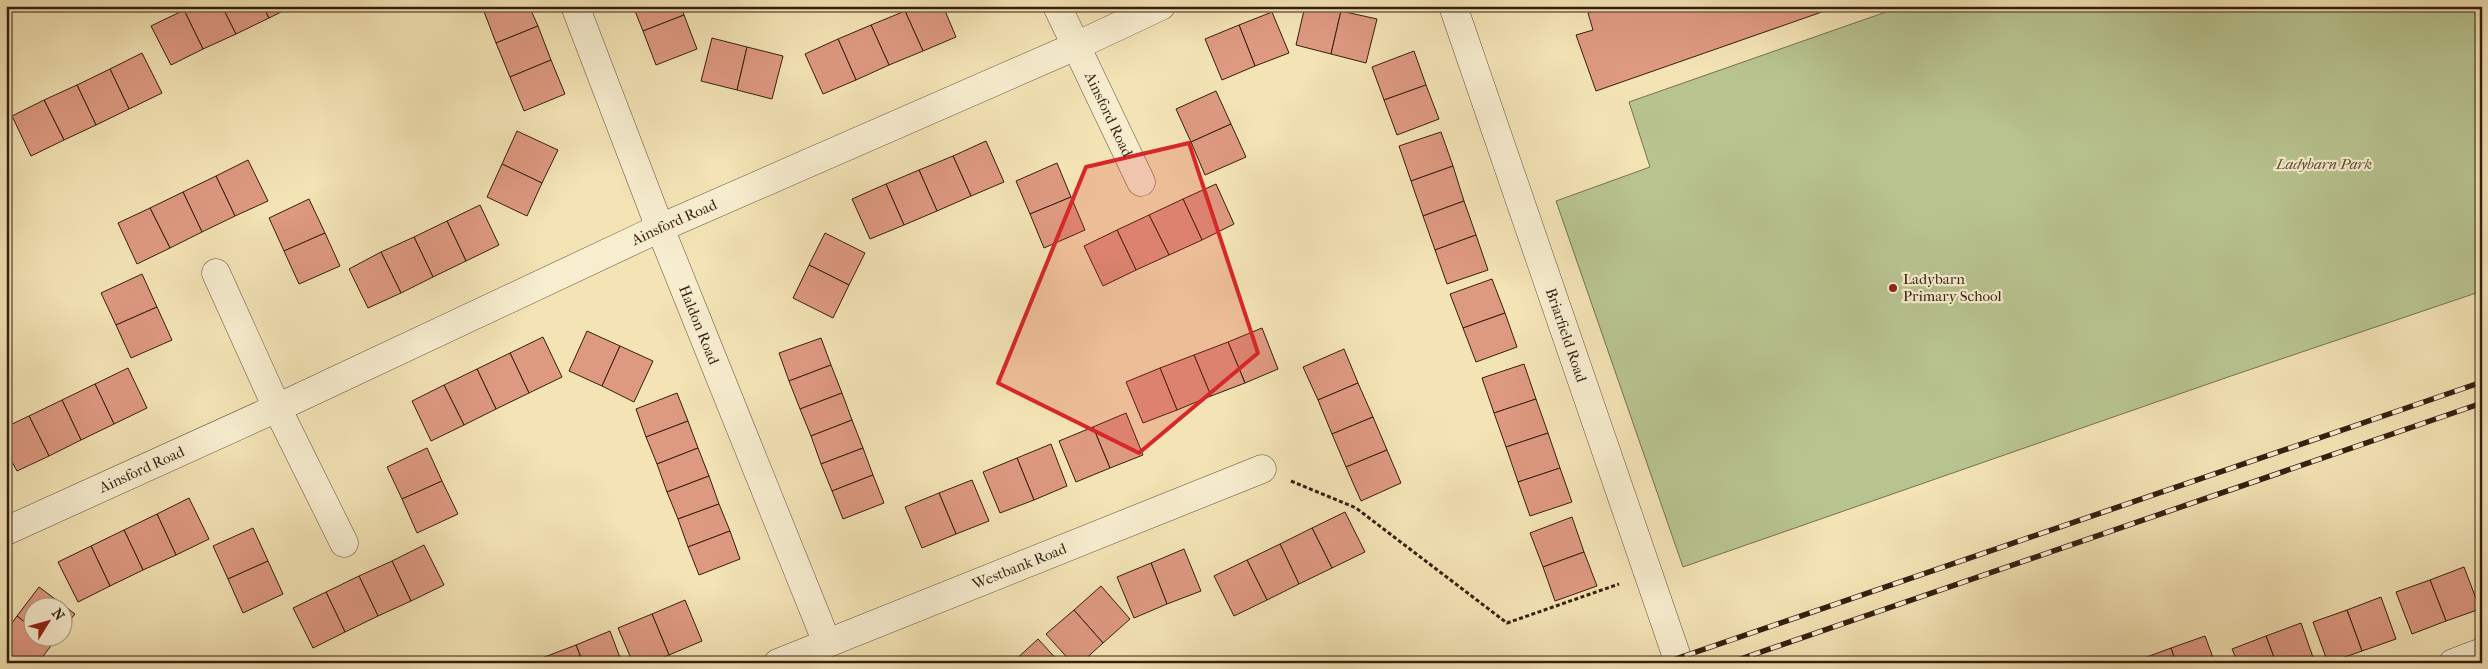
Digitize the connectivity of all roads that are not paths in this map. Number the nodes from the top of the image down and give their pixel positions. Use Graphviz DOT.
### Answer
graph roads {
  1 [pos="574,6"];
  2 [pos="1057,6"];
  3 [pos="1161,6"];
  4 [pos="1453,6"];
  5 [pos="1076,46"];
  6 [pos="1141,182"];
  7 [pos="660,228"];
  8 [pos="216,273"];
  9 [pos="276,408"];
  10 [pos="1262,470"];
  11 [pos="6,531"];
  12 [pos="344,542"];
  13 [pos="826,643"];
  14 [pos="2482,652"];
  15 [pos="778,663"];
  16 [pos="1680,663"];
  17 [pos="2453,663"];
  1 -- 7 [label="street, Haldon Road"];
  2 -- 5 [label="street, Ainsford Road"];
  3 -- 5 [label="street, Ainsford Road"];
  4 -- 16 [label="street, Briarfield Road"];
  5 -- 6 [label="street, Ainsford Road"];
  5 -- 7 [label="street, Ainsford Road"];
  7 -- 9 [label="street, Ainsford Road"];
  7 -- 13 [label="street, Haldon Road"];
  8 -- 9 [label="street"];
  9 -- 11 [label="street, Ainsford Road"];
  9 -- 12 [label="street"];
  10 -- 13 [label="street, Westbank Road"];
  13 -- 15 [label="street, Westbank Road"];
  14 -- 17 [label="street"];
}
